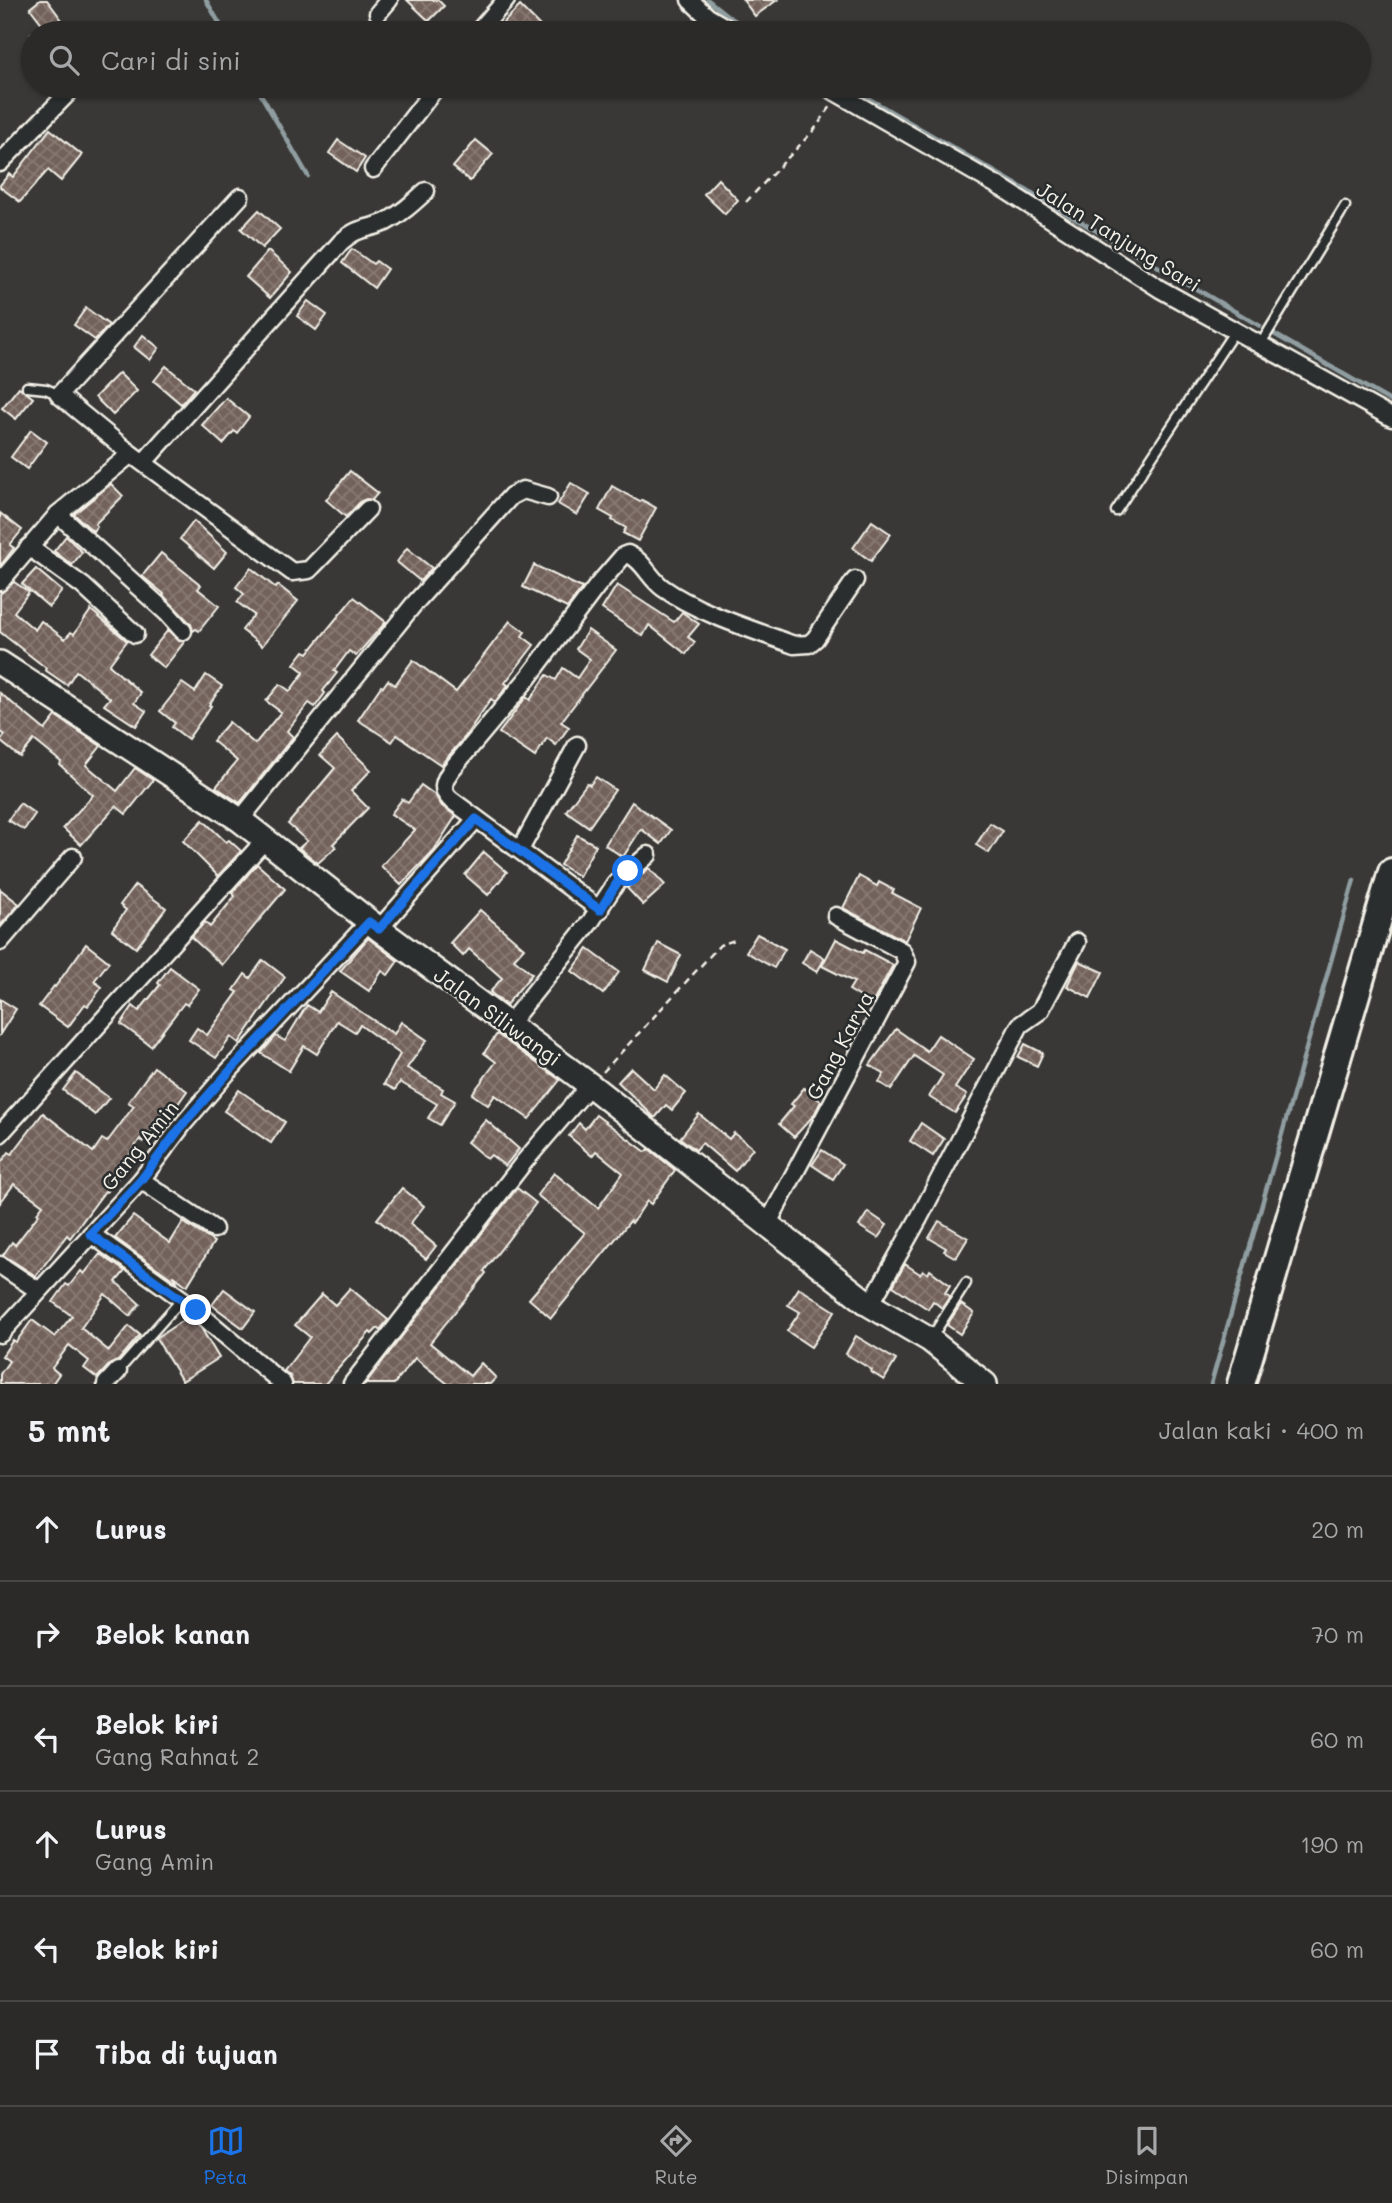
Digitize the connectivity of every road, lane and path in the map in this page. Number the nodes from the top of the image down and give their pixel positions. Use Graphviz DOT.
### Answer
graph roads {
  1 [pos="506,0"];
  2 [pos="690,0"];
  3 [pos="488,21"];
  4 [pos="715,21"];
  5 [pos="63,98"];
  6 [pos="428,98"];
  7 [pos="829,98"];
  8 [pos="847,98"];
  9 [pos="0,163"];
  10 [pos="373,169"];
  11 [pos="426,191"];
  12 [pos="240,197"];
  13 [pos="746,202"];
  14 [pos="1345,206"];
  15 [pos="1234,332"];
  16 [pos="1259,345"];
  17 [pos="27,387"];
  18 [pos="59,396"];
  19 [pos="1392,418"];
  20 [pos="137,458"];
  21 [pos="548,497"];
  22 [pos="368,509"];
  23 [pos="1115,511"];
  24 [pos="58,514"];
  25 [pos="29,547"];
  26 [pos="855,580"];
  27 [pos="0,582"];
  28 [pos="183,631"];
  29 [pos="135,634"];
  30 [pos="0,663"];
  31 [pos="578,745"];
  32 [pos="476,819"];
  33 [pos="240,820"];
  34 [pos="264,841"];
  35 [pos="520,850"];
  36 [pos="648,855"];
  37 [pos="73,857"];
  38 [pos="1392,873"];
  39 [pos="600,910"];
  40 [pos="836,916"];
  41 [pos="374,925"];
  42 [pos="735,940"];
  43 [pos="0,942"];
  44 [pos="1077,942"];
  45 [pos="509,1024"];
  46 [pos="590,1085"];
  47 [pos="0,1134"];
  48 [pos="141,1180"];
  49 [pos="767,1225"];
  50 [pos="214,1229"];
  51 [pos="90,1234"];
  52 [pos="0,1265"];
  53 [pos="966,1283"];
  54 [pos="38,1291"];
  55 [pos="182,1299"];
  56 [pos="870,1305"];
  57 [pos="0,1334"];
  58 [pos="930,1340"];
  59 [pos="118,1371"];
  60 [pos="106,1384"];
  61 [pos="284,1384"];
  62 [pos="352,1384"];
  63 [pos="985,1384"];
  64 [pos="1241,1384"];
  1 -- 3 [label="street"];
  2 -- 4 [label="street"];
  5 -- 9 [label="street"];
  6 -- 10 [label="street"];
  7 -- 13 [label="path"];
  8 -- 15 [label="street, Jalan Tanjung Sari"];
  11 -- 20 [label="street"];
  12 -- 18 [label="street"];
  14 -- 16 [label="lane"];
  15 -- 16 [label="street, Jalan Tanjung Sari"];
  15 -- 23 [label="lane"];
  16 -- 19 [label="street, Jalan Tanjung Sari"];
  17 -- 18 [label="lane"];
  18 -- 20 [label="street"];
  20 -- 22 [label="street"];
  20 -- 24 [label="street"];
  21 -- 33 [label="street"];
  24 -- 25 [label="street"];
  24 -- 28 [label="street"];
  25 -- 27 [label="street"];
  25 -- 29 [label="street"];
  26 -- 32 [label="street"];
  30 -- 33 [label="street, Jalan Siliwangi"];
  31 -- 35 [label="street"];
  32 -- 35 [label="street"];
  32 -- 41 [label="street, Gang Amin"];
  33 -- 34 [label="street, Jalan Siliwangi"];
  34 -- 41 [label="street, Jalan Siliwangi"];
  34 -- 47 [label="street"];
  35 -- 39 [label="street"];
  36 -- 39 [label="street"];
  37 -- 43 [label="street"];
  38 -- 64 [label="main road"];
  39 -- 45 [label="street"];
  40 -- 49 [label="street, Gang Karya"];
  41 -- 45 [label="street, Jalan Siliwangi"];
  41 -- 48 [label="street, Gang Amin"];
  42 -- 46 [label="path"];
  44 -- 56 [label="street"];
  45 -- 46 [label="street, Jalan Siliwangi"];
  46 -- 49 [label="street, Jalan Siliwangi"];
  46 -- 62 [label="street"];
  48 -- 50 [label="street"];
  48 -- 51 [label="street, Gang Amin"];
  49 -- 56 [label="street, Jalan Siliwangi"];
  51 -- 54 [label="street, Gang Amin"];
  51 -- 55 [label="street"];
  52 -- 54 [label="street"];
  53 -- 58 [label="lane"];
  54 -- 57 [label="street, Gang Amin"];
  55 -- 59 [label="lane"];
  55 -- 61 [label="street"];
  56 -- 58 [label="street, Jalan Siliwangi"];
  58 -- 63 [label="street, Jalan Siliwangi"];
  59 -- 60 [label="street"];
}
